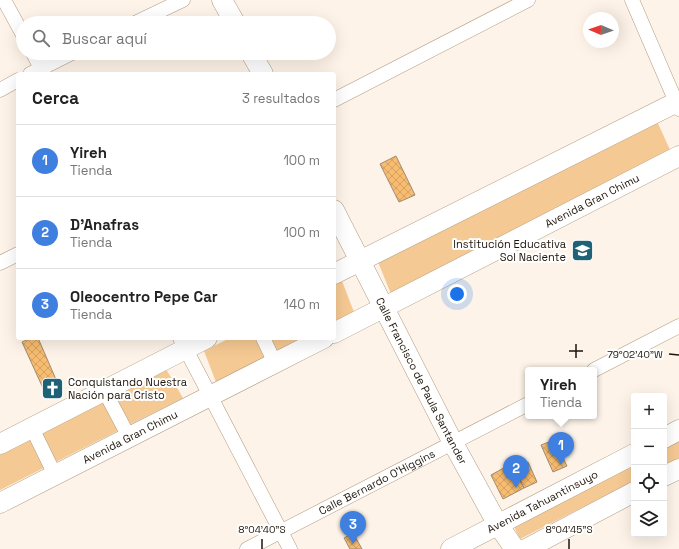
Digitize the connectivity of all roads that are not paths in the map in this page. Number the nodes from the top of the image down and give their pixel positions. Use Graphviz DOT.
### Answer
graph roads {
  1 [pos="4,0"];
  2 [pos="183,0"];
  3 [pos="222,0"];
  4 [pos="528,0"];
  5 [pos="632,0"];
  6 [pos="150,16"];
  7 [pos="231,16"];
  8 [pos="16,22"];
  9 [pos="35,60"];
  10 [pos="59,60"];
  11 [pos="255,60"];
  12 [pos="38,72"];
  13 [pos="262,72"];
  14 [pos="16,81"];
  15 [pos="0,90"];
  16 [pos="336,99"];
  17 [pos="678,104"];
  18 [pos="679,156"];
  19 [pos="336,214"];
  20 [pos="16,255"];
  21 [pos="360,260"];
  22 [pos="0,263"];
  23 [pos="336,273"];
  24 [pos="384,307"];
  25 [pos="679,326"];
  26 [pos="336,331"];
  27 [pos="197,340"];
  28 [pos="264,340"];
  29 [pos="318,340"];
  30 [pos="183,343"];
  31 [pos="275,363"];
  32 [pos="597,368"];
  33 [pos="104,390"];
  34 [pos="210,396"];
  35 [pos="525,406"];
  36 [pos="32,428"];
  37 [pos="679,430"];
  38 [pos="667,436"];
  39 [pos="129,438"];
  40 [pos="453,443"];
  41 [pos="0,444"];
  42 [pos="631,456"];
  43 [pos="679,469"];
  44 [pos="55,475"];
  45 [pos="667,475"];
  46 [pos="631,494"];
  47 [pos="0,503"];
  48 [pos="498,525"];
  49 [pos="281,531"];
  50 [pos="247,549"];
  51 [pos="290,549"];
  52 [pos="450,549"];
  53 [pos="515,549"];
  54 [pos="526,549"];
  1 -- 8 [label="street"];
  2 -- 6 [label="street"];
  3 -- 7 [label="street"];
  4 -- 16 [label="street"];
  5 -- 17 [label="street"];
  9 -- 12 [label="street"];
  10 -- 12 [label="street"];
  11 -- 13 [label="street"];
  14 -- 15 [label="street"];
  17 -- 21 [label="street"];
  18 -- 24 [label="street, Avenida Gran Chimu"];
  19 -- 21 [label="street, Calle Francisco de Paula Santander"];
  20 -- 22 [label="street"];
  21 -- 23 [label="street"];
  21 -- 24 [label="street, Calle Francisco de Paula Santander"];
  24 -- 26 [label="street, Avenida Gran Chimu"];
  24 -- 40 [label="street, Calle Francisco de Paula Santander"];
  25 -- 32 [label="street"];
  27 -- 30 [label="street"];
  28 -- 31 [label="street"];
  29 -- 31 [label="street, Avenida Gran Chimu"];
  30 -- 33 [label="street"];
  30 -- 34 [label="street"];
  31 -- 34 [label="street, Avenida Gran Chimu"];
  33 -- 36 [label="street"];
  33 -- 39 [label="street"];
  34 -- 39 [label="street, Avenida Gran Chimu"];
  34 -- 49 [label="street"];
  35 -- 40 [label="street, Calle Bernardo O'Higgins"];
  36 -- 41 [label="street"];
  36 -- 44 [label="street"];
  37 -- 38 [label="street"];
  39 -- 44 [label="street, Avenida Gran Chimu"];
  40 -- 48 [label="street, Calle Francisco de Paula Santander"];
  40 -- 49 [label="street, Calle Bernardo O'Higgins"];
  42 -- 48 [label="street, Avenida Tahuantinsuyo"];
  43 -- 45 [label="street"];
  44 -- 47 [label="street, Avenida Gran Chimu"];
  46 -- 54 [label="street"];
  48 -- 52 [label="street, Avenida Tahuantinsuyo"];
  48 -- 53 [label="street, Calle Francisco de Paula Santander"];
  49 -- 50 [label="street, Calle Bernardo O'Higgins"];
  49 -- 51 [label="street"];
}
